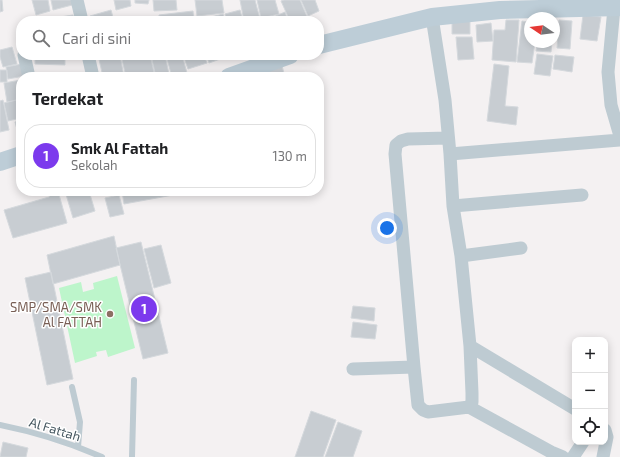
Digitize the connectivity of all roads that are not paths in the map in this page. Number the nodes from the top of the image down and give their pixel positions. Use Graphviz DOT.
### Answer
graph roads {
  1 [pos="77,0"];
  2 [pos="616,5"];
  3 [pos="81,16"];
  4 [pos="432,17"];
  5 [pos="324,44"];
  6 [pos="25,60"];
  7 [pos="89,60"];
  8 [pos="276,60"];
  9 [pos="28,72"];
  10 [pos="92,72"];
  11 [pos="243,72"];
  12 [pos="620,136"];
  13 [pos="448,138"];
  14 [pos="620,140"];
  15 [pos="450,154"];
  16 [pos="16,157"];
  17 [pos="0,162"];
  18 [pos="582,195"];
  19 [pos="453,206"];
  20 [pos="521,248"];
  21 [pos="461,256"];
  22 [pos="470,346"];
  23 [pos="414,367"];
  24 [pos="353,369"];
  25 [pos="134,380"];
  26 [pos="72,387"];
  27 [pos="469,407"];
  28 [pos="572,407"];
  29 [pos="0,425"];
  30 [pos="581,445"];
  31 [pos="605,445"];
  32 [pos="78,447"];
  33 [pos="102,457"];
  34 [pos="132,457"];
  35 [pos="563,457"];
  36 [pos="573,457"];
  37 [pos="603,457"];
  1 -- 3 [label="street"];
  2 -- 4 [label="street"];
  2 -- 12 [label="street"];
  4 -- 5 [label="street"];
  4 -- 13 [label="street"];
  6 -- 9 [label="street"];
  7 -- 10 [label="street"];
  8 -- 11 [label="street"];
  13 -- 15 [label="street"];
  13 -- 23 [label="street"];
  14 -- 15 [label="street"];
  15 -- 19 [label="street"];
  16 -- 17 [label="street"];
  18 -- 19 [label="street"];
  19 -- 21 [label="street"];
  20 -- 21 [label="street"];
  21 -- 22 [label="street"];
  22 -- 27 [label="street"];
  22 -- 28 [label="street"];
  23 -- 24 [label="street"];
  23 -- 27 [label="street"];
  25 -- 34 [label="lane"];
  26 -- 32 [label="lane"];
  27 -- 35 [label="street"];
  29 -- 32 [label="lane, Al Fattah"];
  30 -- 36 [label="street"];
  31 -- 37 [label="street"];
  32 -- 33 [label="lane, Al Fattah"];
}
